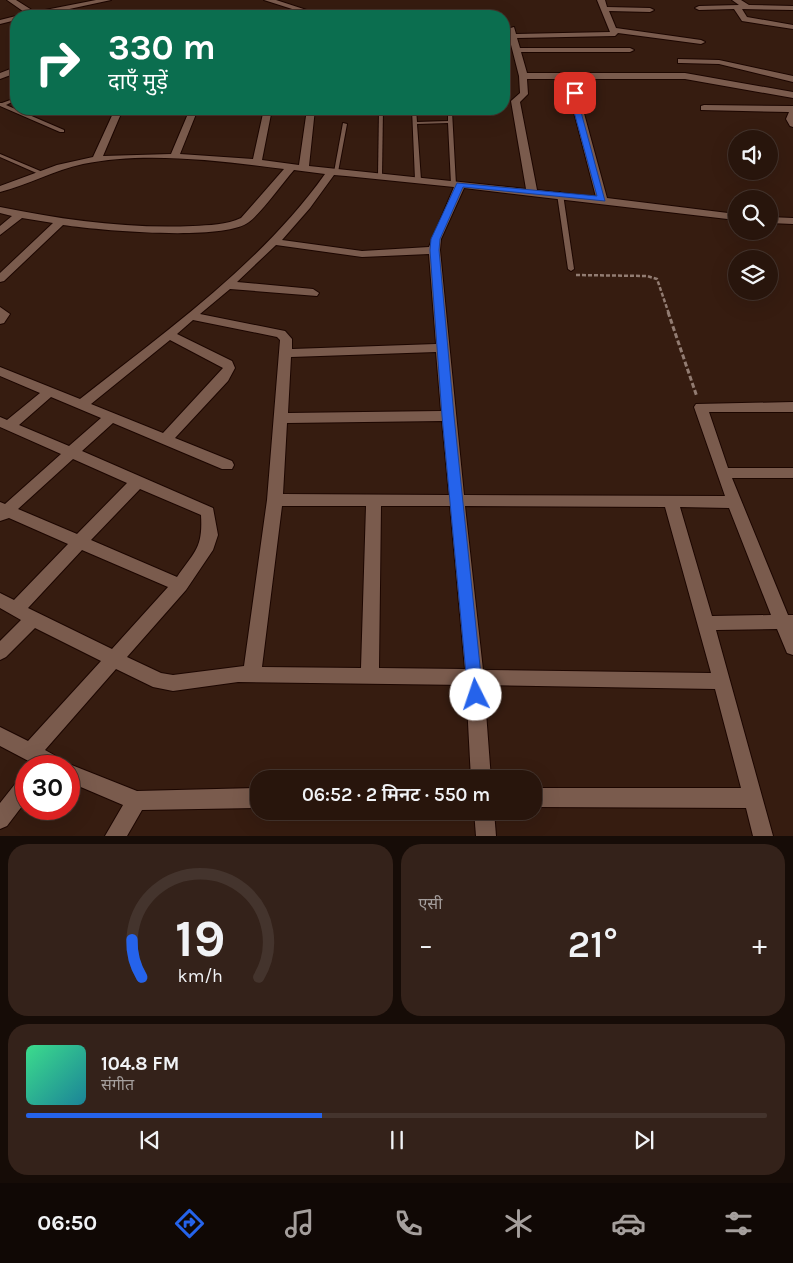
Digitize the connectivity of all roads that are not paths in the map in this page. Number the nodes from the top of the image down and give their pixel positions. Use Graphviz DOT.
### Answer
graph roads {
  1 [pos="11,0"];
  2 [pos="107,0"];
  3 [pos="268,0"];
  4 [pos="602,0"];
  5 [pos="736,4"];
  6 [pos="699,8"];
  7 [pos="793,8"];
  8 [pos="605,9"];
  9 [pos="24,10"];
  10 [pos="60,10"];
  11 [pos="301,10"];
  12 [pos="650,10"];
  13 [pos="793,27"];
  14 [pos="614,30"];
  15 [pos="700,42"];
  16 [pos="516,50"];
  17 [pos="630,50"];
  18 [pos="681,61"];
  19 [pos="523,76"];
  20 [pos="585,76"];
  21 [pos="793,79"];
  22 [pos="793,95"];
  23 [pos="704,108"];
  24 [pos="793,111"];
  25 [pos="26,115"];
  26 [pos="116,115"];
  27 [pos="191,115"];
  28 [pos="267,115"];
  29 [pos="310,115"];
  30 [pos="381,115"];
  31 [pos="414,115"];
  32 [pos="450,115"];
  33 [pos="450,122"];
  34 [pos="415,123"];
  35 [pos="345,124"];
  36 [pos="793,124"];
  37 [pos="62,131"];
  38 [pos="0,155"];
  39 [pos="174,156"];
  40 [pos="97,159"];
  41 [pos="257,162"];
  42 [pos="292,166"];
  43 [pos="304,168"];
  44 [pos="334,172"];
  45 [pos="43,174"];
  46 [pos="380,176"];
  47 [pos="418,180"];
  48 [pos="457,184"];
  49 [pos="0,189"];
  50 [pos="532,192"];
  51 [pos="560,194"];
  52 [pos="602,199"];
  53 [pos="0,210"];
  54 [pos="20,214"];
  55 [pos="728,216"];
  56 [pos="778,220"];
  57 [pos="793,221"];
  58 [pos="59,223"];
  59 [pos="0,232"];
  60 [pos="275,242"];
  61 [pos="434,250"];
  62 [pos="571,269"];
  63 [pos="0,279"];
  64 [pos="227,284"];
  65 [pos="313,293"];
  66 [pos="0,311"];
  67 [pos="191,316"];
  68 [pos="0,320"];
  69 [pos="169,336"];
  70 [pos="442,348"];
  71 [pos="285,353"];
  72 [pos="0,371"];
  73 [pos="50,391"];
  74 [pos="82,404"];
  75 [pos="793,407"];
  76 [pos="112,416"];
  77 [pos="448,416"];
  78 [pos="280,418"];
  79 [pos="4,424"];
  80 [pos="166,438"];
  81 [pos="69,452"];
  82 [pos="227,465"];
  83 [pos="723,473"];
  84 [pos="793,474"];
  85 [pos="138,481"];
  86 [pos="275,500"];
  87 [pos="374,501"];
  88 [pos="456,502"];
  89 [pos="736,502"];
  90 [pos="671,503"];
  91 [pos="2,512"];
  92 [pos="81,543"];
  93 [pos="180,585"];
  94 [pos="0,600"];
  95 [pos="17,608"];
  96 [pos="33,619"];
  97 [pos="706,622"];
  98 [pos="788,622"];
  99 [pos="793,648"];
  100 [pos="0,652"];
  101 [pos="114,659"];
  102 [pos="252,674"];
  103 [pos="370,676"];
  104 [pos="475,678"];
  105 [pos="722,681"];
  106 [pos="0,736"];
  107 [pos="33,755"];
  108 [pos="47,755"];
  109 [pos="480,770"];
  110 [pos="80,778"];
  111 [pos="250,798"];
  112 [pos="542,798"];
  113 [pos="754,798"];
  114 [pos="15,800"];
  115 [pos="136,801"];
  116 [pos="0,819"];
  117 [pos="485,820"];
  118 [pos="115,836"];
  119 [pos="486,836"];
  120 [pos="763,836"];
  1 -- 9 [label="street"];
  2 -- 10 [label="street"];
  3 -- 11 [label="street"];
  4 -- 8 [label="street"];
  5 -- 6 [label="street"];
  5 -- 7 [label="street"];
  5 -- 13 [label="street"];
  8 -- 12 [label="street"];
  8 -- 14 [label="street"];
  14 -- 15 [label="street"];
  14 -- 16 [label="street"];
  16 -- 17 [label="street"];
  16 -- 19 [label="street"];
  18 -- 21 [label="street"];
  19 -- 20 [label="street"];
  19 -- 50 [label="street"];
  20 -- 22 [label="street"];
  20 -- 52 [label="street"];
  23 -- 24 [label="street"];
  24 -- 36 [label="street"];
  25 -- 37 [label="lane"];
  26 -- 40 [label="street"];
  27 -- 39 [label="street"];
  28 -- 41 [label="street"];
  29 -- 43 [label="street"];
  30 -- 46 [label="lane"];
  31 -- 34 [label="lane"];
  32 -- 33 [label="lane"];
  33 -- 34 [label="lane"];
  33 -- 48 [label="lane"];
  34 -- 47 [label="lane"];
  35 -- 44 [label="lane"];
  38 -- 45 [label="lane"];
  39 -- 40 [label="street"];
  39 -- 41 [label="street"];
  40 -- 45 [label="street"];
  41 -- 42 [label="street"];
  42 -- 43 [label="street"];
  42 -- 58 [label="street"];
  43 -- 44 [label="street"];
  44 -- 46 [label="street"];
  44 -- 60 [label="street"];
  45 -- 49 [label="street"];
  46 -- 47 [label="street"];
  47 -- 48 [label="street"];
  48 -- 50 [label="street"];
  48 -- 61 [label="street"];
  50 -- 51 [label="street"];
  51 -- 52 [label="street"];
  51 -- 62 [label="lane"];
  52 -- 55 [label="street"];
  53 -- 54 [label="street"];
  54 -- 58 [label="street"];
  54 -- 59 [label="street"];
  56 -- 57 [label="street"];
  58 -- 63 [label="street"];
  60 -- 61 [label="street"];
  60 -- 64 [label="street"];
  61 -- 70 [label="street"];
  64 -- 65 [label="street"];
  64 -- 67 [label="street"];
  66 -- 68 [label="street"];
  67 -- 69 [label="street"];
  67 -- 71 [label="street"];
  69 -- 74 [label="street"];
  69 -- 80 [label="street"];
  70 -- 71 [label="street"];
  70 -- 77 [label="street"];
  71 -- 78 [label="street"];
  72 -- 73 [label="street"];
  73 -- 74 [label="street"];
  73 -- 79 [label="street"];
  74 -- 76 [label="street"];
  75 -- 83 [label="street"];
  76 -- 80 [label="street"];
  76 -- 81 [label="street"];
  77 -- 78 [label="street"];
  77 -- 88 [label="street"];
  78 -- 86 [label="street"];
  79 -- 81 [label="street"];
  80 -- 82 [label="street"];
  81 -- 85 [label="street"];
  81 -- 91 [label="street"];
  83 -- 84 [label="street"];
  83 -- 89 [label="street"];
  85 -- 92 [label="street"];
  85 -- 93 [label="street"];
  86 -- 87 [label="street"];
  86 -- 102 [label="street"];
  87 -- 88 [label="street"];
  87 -- 103 [label="street"];
  88 -- 90 [label="street"];
  88 -- 104 [label="street"];
  89 -- 90 [label="street"];
  89 -- 98 [label="street"];
  90 -- 97 [label="street"];
  91 -- 92 [label="street"];
  92 -- 93 [label="street"];
  92 -- 95 [label="street"];
  93 -- 101 [label="street"];
  94 -- 95 [label="street"];
  95 -- 96 [label="street"];
  96 -- 100 [label="street"];
  96 -- 101 [label="street"];
  97 -- 98 [label="street"];
  97 -- 105 [label="street"];
  98 -- 99 [label="street"];
  101 -- 102 [label="street"];
  101 -- 108 [label="street"];
  102 -- 103 [label="street"];
  103 -- 104 [label="street"];
  104 -- 105 [label="street"];
  104 -- 109 [label="street"];
  105 -- 113 [label="street"];
  106 -- 107 [label="street"];
  110 -- 115 [label="street"];
  111 -- 115 [label="street"];
  112 -- 113 [label="street"];
  113 -- 120 [label="street"];
  114 -- 116 [label="street"];
  115 -- 118 [label="street"];
  117 -- 119 [label="street"];
}
